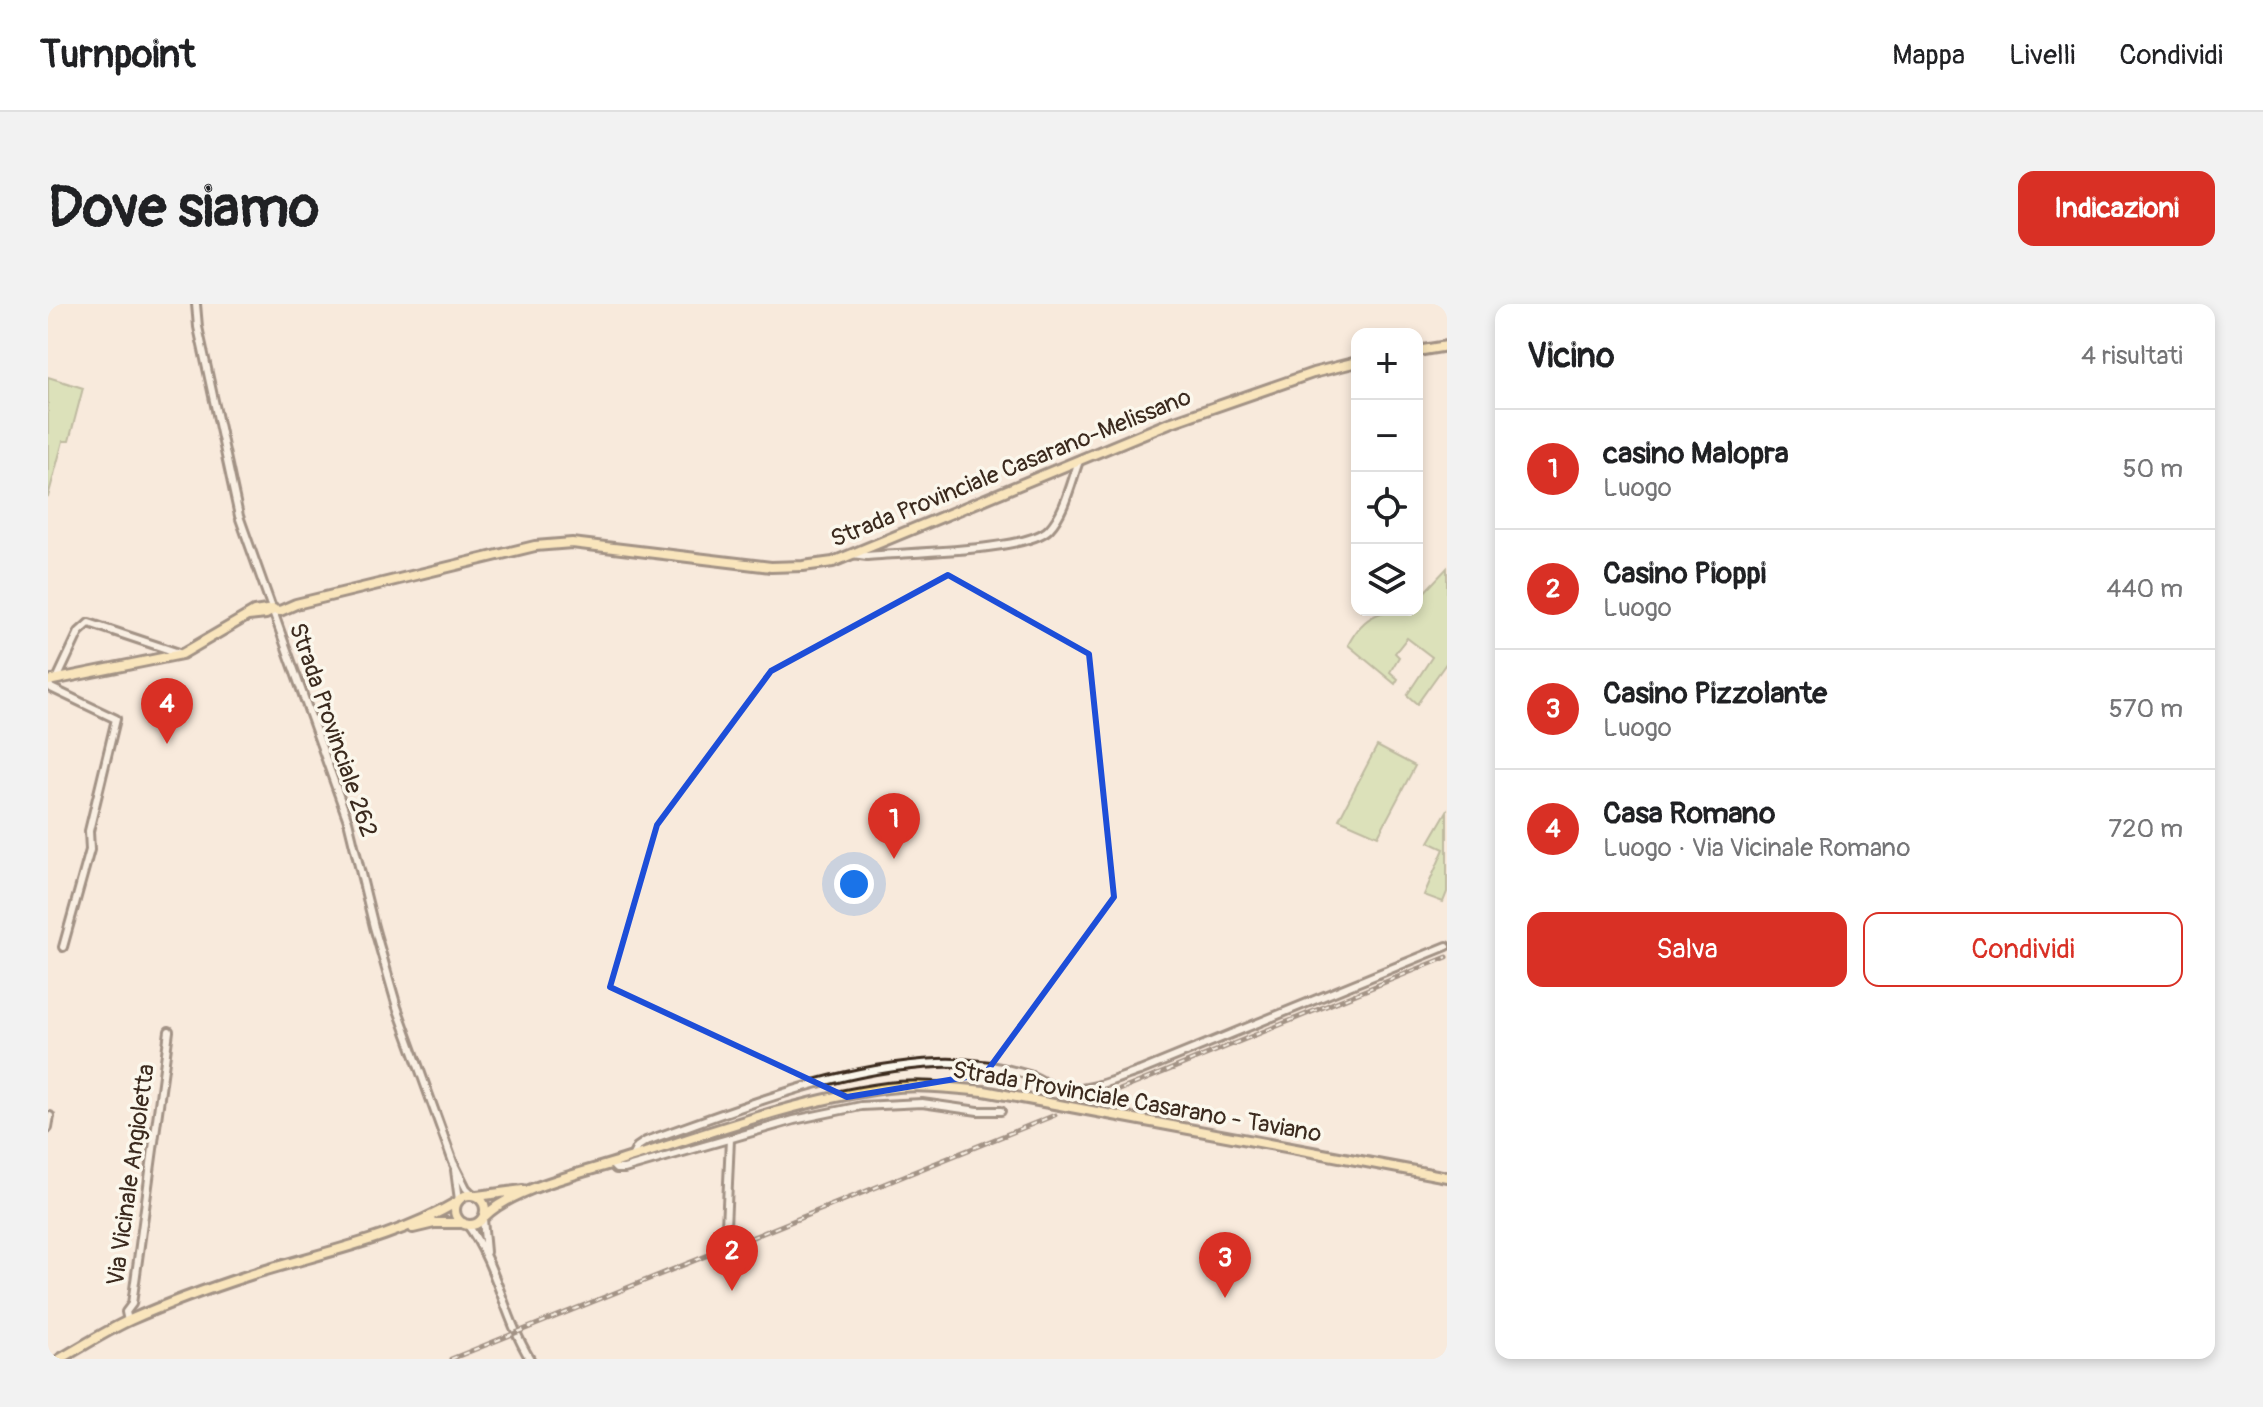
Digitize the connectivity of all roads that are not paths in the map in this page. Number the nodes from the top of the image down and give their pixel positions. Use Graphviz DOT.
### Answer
graph roads {
  1 [pos="196,304"];
  2 [pos="1447,346"];
  3 [pos="1423,350"];
  4 [pos="1351,364"];
  5 [pos="1079,461"];
  6 [pos="852,554"];
  7 [pos="273,610"];
  8 [pos="182,654"];
  9 [pos="51,680"];
  10 [pos="1447,946"];
  11 [pos="63,947"];
  12 [pos="169,1031"];
  13 [pos="1001,1111"];
  14 [pos="50,1116"];
  15 [pos="48,1128"];
  16 [pos="730,1139"];
  17 [pos="632,1157"];
  18 [pos="453,1162"];
  19 [pos="611,1164"];
  20 [pos="1447,1177"];
  21 [pos="543,1186"];
  22 [pos="474,1195"];
  23 [pos="458,1201"];
  24 [pos="483,1218"];
  25 [pos="465,1224"];
  26 [pos="389,1233"];
  27 [pos="725,1249"];
  28 [pos="488,1260"];
  29 [pos="128,1321"];
  30 [pos="60,1359"];
  31 [pos="530,1359"];
  1 -- 7 [label="street, Strada Provinciale 262"];
  2 -- 3 [label="main road"];
  4 -- 5 [label="main road, Strada Provinciale Casarano-Melissano"];
  5 -- 6 [label="main road, Strada Provinciale Casarano-Melissano"];
  5 -- 6 [label="street"];
  6 -- 7 [label="main road, Strada Provinciale Casarano-Melissano"];
  7 -- 8 [label="main road, Strada Provinciale Casarano-Melissano"];
  7 -- 18 [label="street, Strada Provinciale 262"];
  8 -- 9 [label="main road, Strada Provinciale Casarano-Melissano"];
  8 -- 9 [label="street"];
  9 -- 11 [label="street"];
  10 -- 17 [label="street"];
  12 -- 29 [label="street, Via Vicinale Angioletta"];
  13 -- 16 [label="street"];
  14 -- 15 [label="street"];
  16 -- 19 [label="street"];
  16 -- 27 [label="street"];
  17 -- 19 [label="main road, Strada Provinciale Casarano - Taviano"];
  17 -- 20 [label="main road, Strada Provinciale Casarano - Taviano"];
  18 -- 22 [label="street"];
  18 -- 23 [label="street"];
  19 -- 21 [label="main road, Strada Provinciale Casarano - Taviano"];
  21 -- 22 [label="main road, Strada Provinciale Casarano - Taviano"];
  21 -- 24 [label="main road, Strada Provinciale Casarano - Taviano"];
  22 -- 23 [label="main road, Strada Provinciale Casarano - Taviano"];
  22 -- 24 [label="main road"];
  23 -- 25 [label="main road"];
  23 -- 26 [label="main road, Strada Provinciale Casarano - Taviano"];
  24 -- 25 [label="main road, Strada Provinciale Casarano - Taviano"];
  24 -- 28 [label="street"];
  25 -- 26 [label="main road, Strada Provinciale Casarano - Taviano"];
  25 -- 28 [label="street"];
  26 -- 29 [label="main road, Strada Provinciale Casarano - Taviano"];
  28 -- 31 [label="street"];
  29 -- 30 [label="main road, Strada Provinciale Casarano - Taviano"];
}
